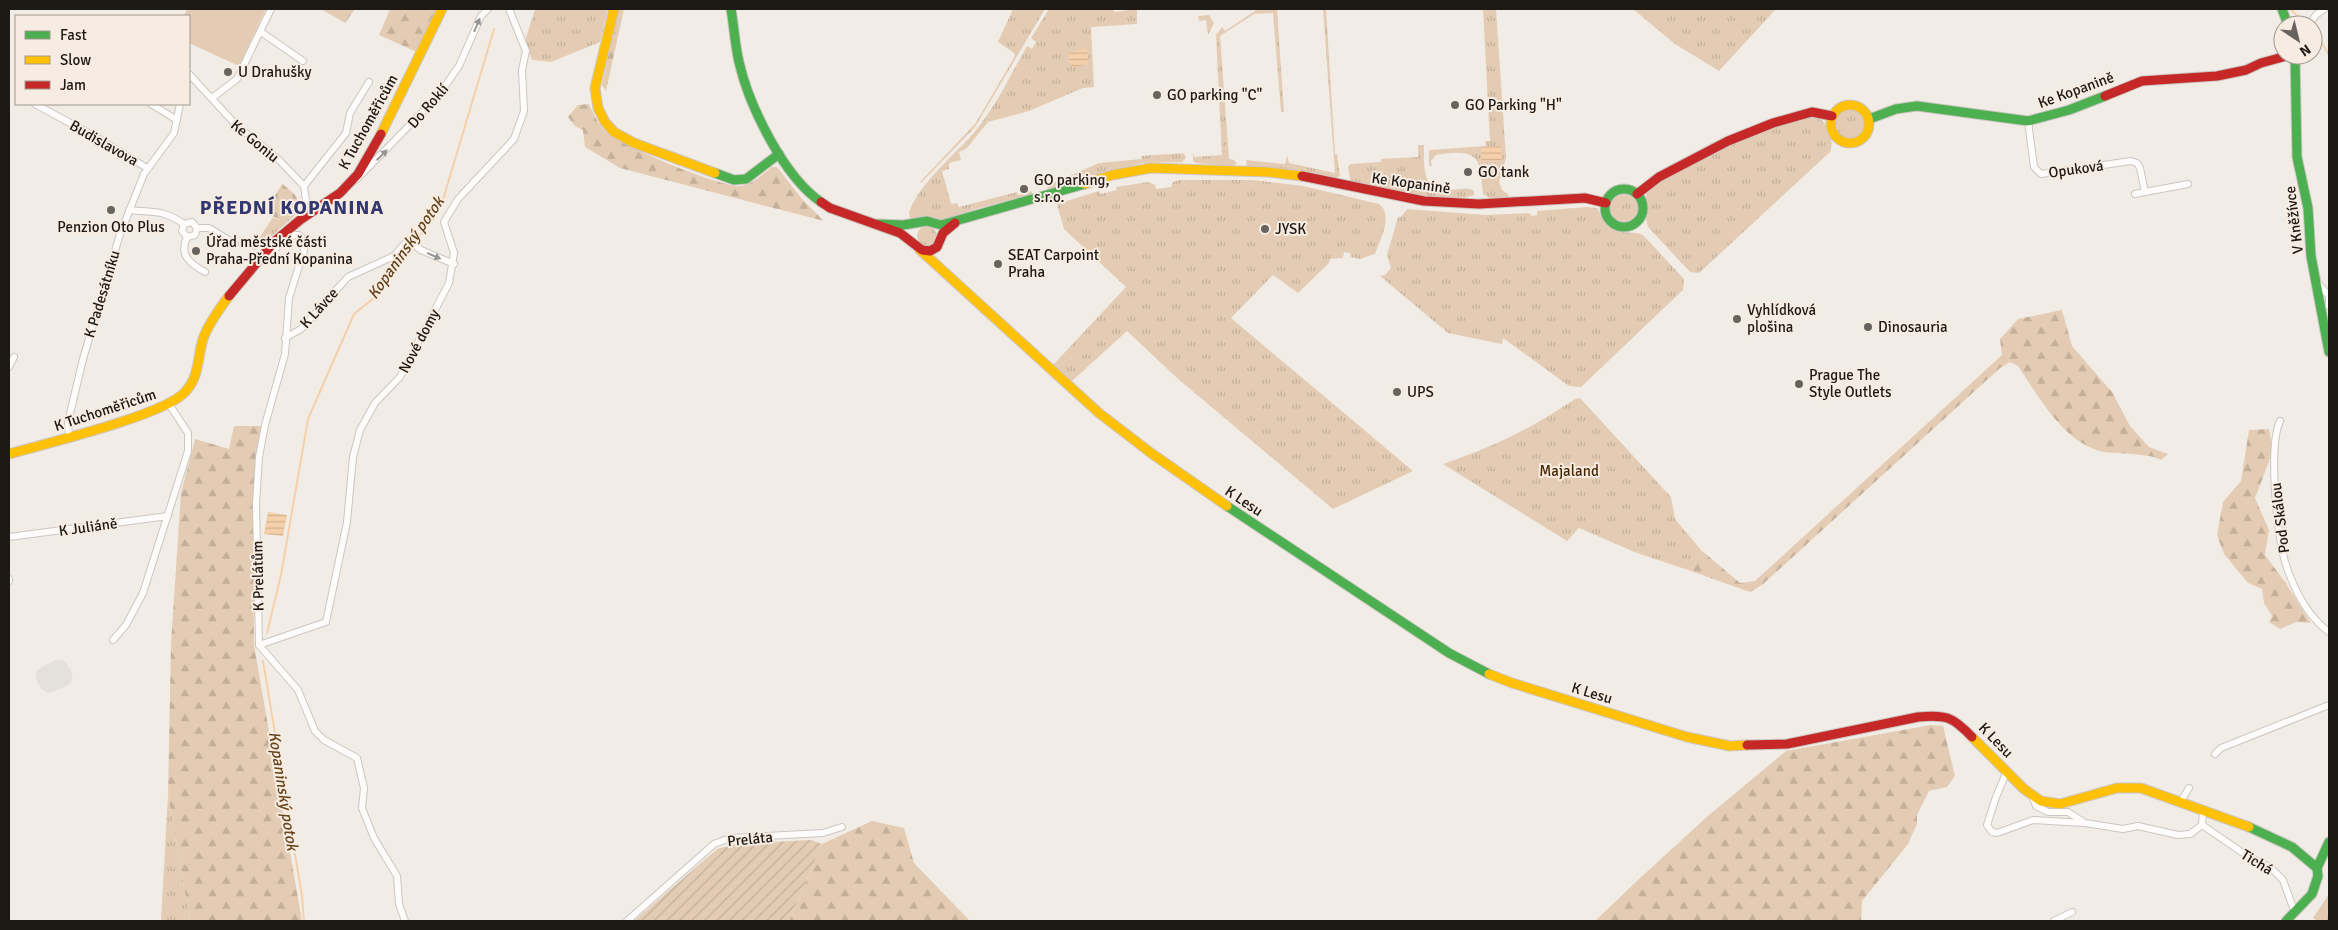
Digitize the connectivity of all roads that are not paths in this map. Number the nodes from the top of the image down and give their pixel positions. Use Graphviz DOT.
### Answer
graph roads {
  1 [pos="271,9"];
  2 [pos="442,9"];
  3 [pos="488,9"];
  4 [pos="509,9"];
  5 [pos="614,9"];
  6 [pos="731,9"];
  7 [pos="261,32"];
  8 [pos="303,61"];
  9 [pos="2273,61"];
  10 [pos="2295,65"];
  11 [pos="190,75"];
  12 [pos="369,82"];
  13 [pos="212,98"];
  14 [pos="37,105"];
  15 [pos="153,105"];
  16 [pos="180,105"];
  17 [pos="1832,116"];
  18 [pos="1869,119"];
  19 [pos="177,120"];
  20 [pos="2028,121"];
  21 [pos="779,154"];
  22 [pos="147,168"];
  23 [pos="2188,184"];
  24 [pos="304,186"];
  25 [pos="346,188"];
  26 [pos="2145,192"];
  27 [pos="1637,194"];
  28 [pos="2135,194"];
  29 [pos="1606,203"];
  30 [pos="129,210"];
  31 [pos="308,214"];
  32 [pos="959,219"];
  33 [pos="923,221"];
  34 [pos="935,223"];
  35 [pos="184,224"];
  36 [pos="878,224"];
  37 [pos="197,228"];
  38 [pos="187,237"];
  39 [pos="942,237"];
  40 [pos="235,244"];
  41 [pos="916,246"];
  42 [pos="937,247"];
  43 [pos="260,260"];
  44 [pos="454,264"];
  45 [pos="938,265"];
  46 [pos="205,272"];
  47 [pos="2316,281"];
  48 [pos="2329,296"];
  49 [pos="2329,306"];
  50 [pos="285,338"];
  51 [pos="2329,352"];
  52 [pos="14,358"];
  53 [pos="9,367"];
  54 [pos="169,404"];
  55 [pos="2280,421"];
  56 [pos="69,437"];
  57 [pos="9,454"];
  58 [pos="168,516"];
  59 [pos="9,538"];
  60 [pos="2329,632"];
  61 [pos="113,640"];
  62 [pos="259,645"];
  63 [pos="2329,705"];
  64 [pos="2215,754"];
  65 [pos="2007,771"];
  66 [pos="2189,788"];
  67 [pos="2032,796"];
  68 [pos="2181,801"];
  69 [pos="2203,810"];
  70 [pos="2085,823"];
  71 [pos="2202,826"];
  72 [pos="842,827"];
  73 [pos="2329,842"];
  74 [pos="2317,868"];
  75 [pos="2072,912"];
  76 [pos="2295,912"];
  77 [pos="405,921"];
  78 [pos="627,921"];
  79 [pos="2054,921"];
  80 [pos="2286,921"];
  1 -- 7 [label="street"];
  2 -- 25 [label="street, K Tuchoměřicům"];
  25 -- 3 [label="street, Do Roklí, one-way"];
  4 -- 44 [label="street, Nové domy"];
  5 -- 21 [label="street"];
  6 -- 21 [label="street"];
  7 -- 8 [label="street"];
  7 -- 13 [label="street"];
  9 -- 20 [label="street, Ke Kopanině"];
  10 -- 47 [label="street, V Kněžívce"];
  11 -- 13 [label="street, Ke Goniu"];
  12 -- 24 [label="street"];
  13 -- 24 [label="street, Ke Goniu"];
  14 -- 22 [label="street, Budislavova"];
  15 -- 19 [label="street"];
  16 -- 19 [label="street, K Padesátníku"];
  17 -- 18 [label="street"];
  17 -- 18 [label="street"];
  17 -- 27 [label="street"];
  18 -- 20 [label="street, Ke Kopanině"];
  19 -- 22 [label="street, K Padesátníku"];
  20 -- 26 [label="street, Opuková"];
  21 -- 36 [label="street"];
  22 -- 30 [label="street, K Padesátníku"];
  23 -- 26 [label="street"];
  24 -- 31 [label="street"];
  25 -- 31 [label="street, K Tuchoměřicům"];
  26 -- 28 [label="street"];
  27 -- 29 [label="street"];
  27 -- 29 [label="street"];
  29 -- 32 [label="street, Ke Kopanině"];
  30 -- 35 [label="street"];
  30 -- 56 [label="street, K Padesátníku"];
  31 -- 43 [label="street, K Tuchoměřicům"];
  32 -- 34 [label="street, Ke Kopanině"];
  32 -- 39 [label="street"];
  33 -- 34 [label="street"];
  33 -- 36 [label="street"];
  33 -- 41 [label="street"];
  34 -- 39 [label="street"];
  35 -- 37 [label="street"];
  35 -- 38 [label="street"];
  36 -- 41 [label="street"];
  37 -- 38 [label="street"];
  37 -- 40 [label="street"];
  38 -- 46 [label="street"];
  39 -- 42 [label="street"];
  41 -- 42 [label="street"];
  41 -- 45 [label="street"];
  42 -- 45 [label="street"];
  43 -- 50 [label="street, K Prelátům"];
  43 -- 54 [label="street, K Tuchoměřicům"];
  50 -- 44 [label="street, K Lávce, one-way"];
  44 -- 62 [label="street, Nové domy"];
  45 -- 65 [label="street, K Lesu"];
  47 -- 48 [label="street"];
  47 -- 51 [label="street, V Kněžívce"];
  48 -- 49 [label="street"];
  50 -- 62 [label="street, K Prelátům"];
  52 -- 53 [label="street"];
  54 -- 56 [label="street, K Tuchoměřicům"];
  54 -- 58 [label="street"];
  55 -- 60 [label="street, Pod Skálou"];
  56 -- 57 [label="street, K Tuchoměřicům"];
  58 -- 59 [label="street, K Juliáně"];
  58 -- 61 [label="street"];
  62 -- 77 [label="street"];
  63 -- 64 [label="street"];
  65 -- 67 [label="street, K Lesu"];
  65 -- 70 [label="street"];
  66 -- 68 [label="street"];
  67 -- 68 [label="street, K Lesu"];
  67 -- 70 [label="street"];
  68 -- 69 [label="street, K Lesu"];
  69 -- 71 [label="street"];
  69 -- 74 [label="street, K Lesu"];
  70 -- 71 [label="street"];
  71 -- 76 [label="street, Tichá"];
  72 -- 78 [label="street, Preláta"];
  73 -- 74 [label="street"];
  74 -- 76 [label="street"];
  75 -- 79 [label="street"];
  76 -- 80 [label="street"];
}
